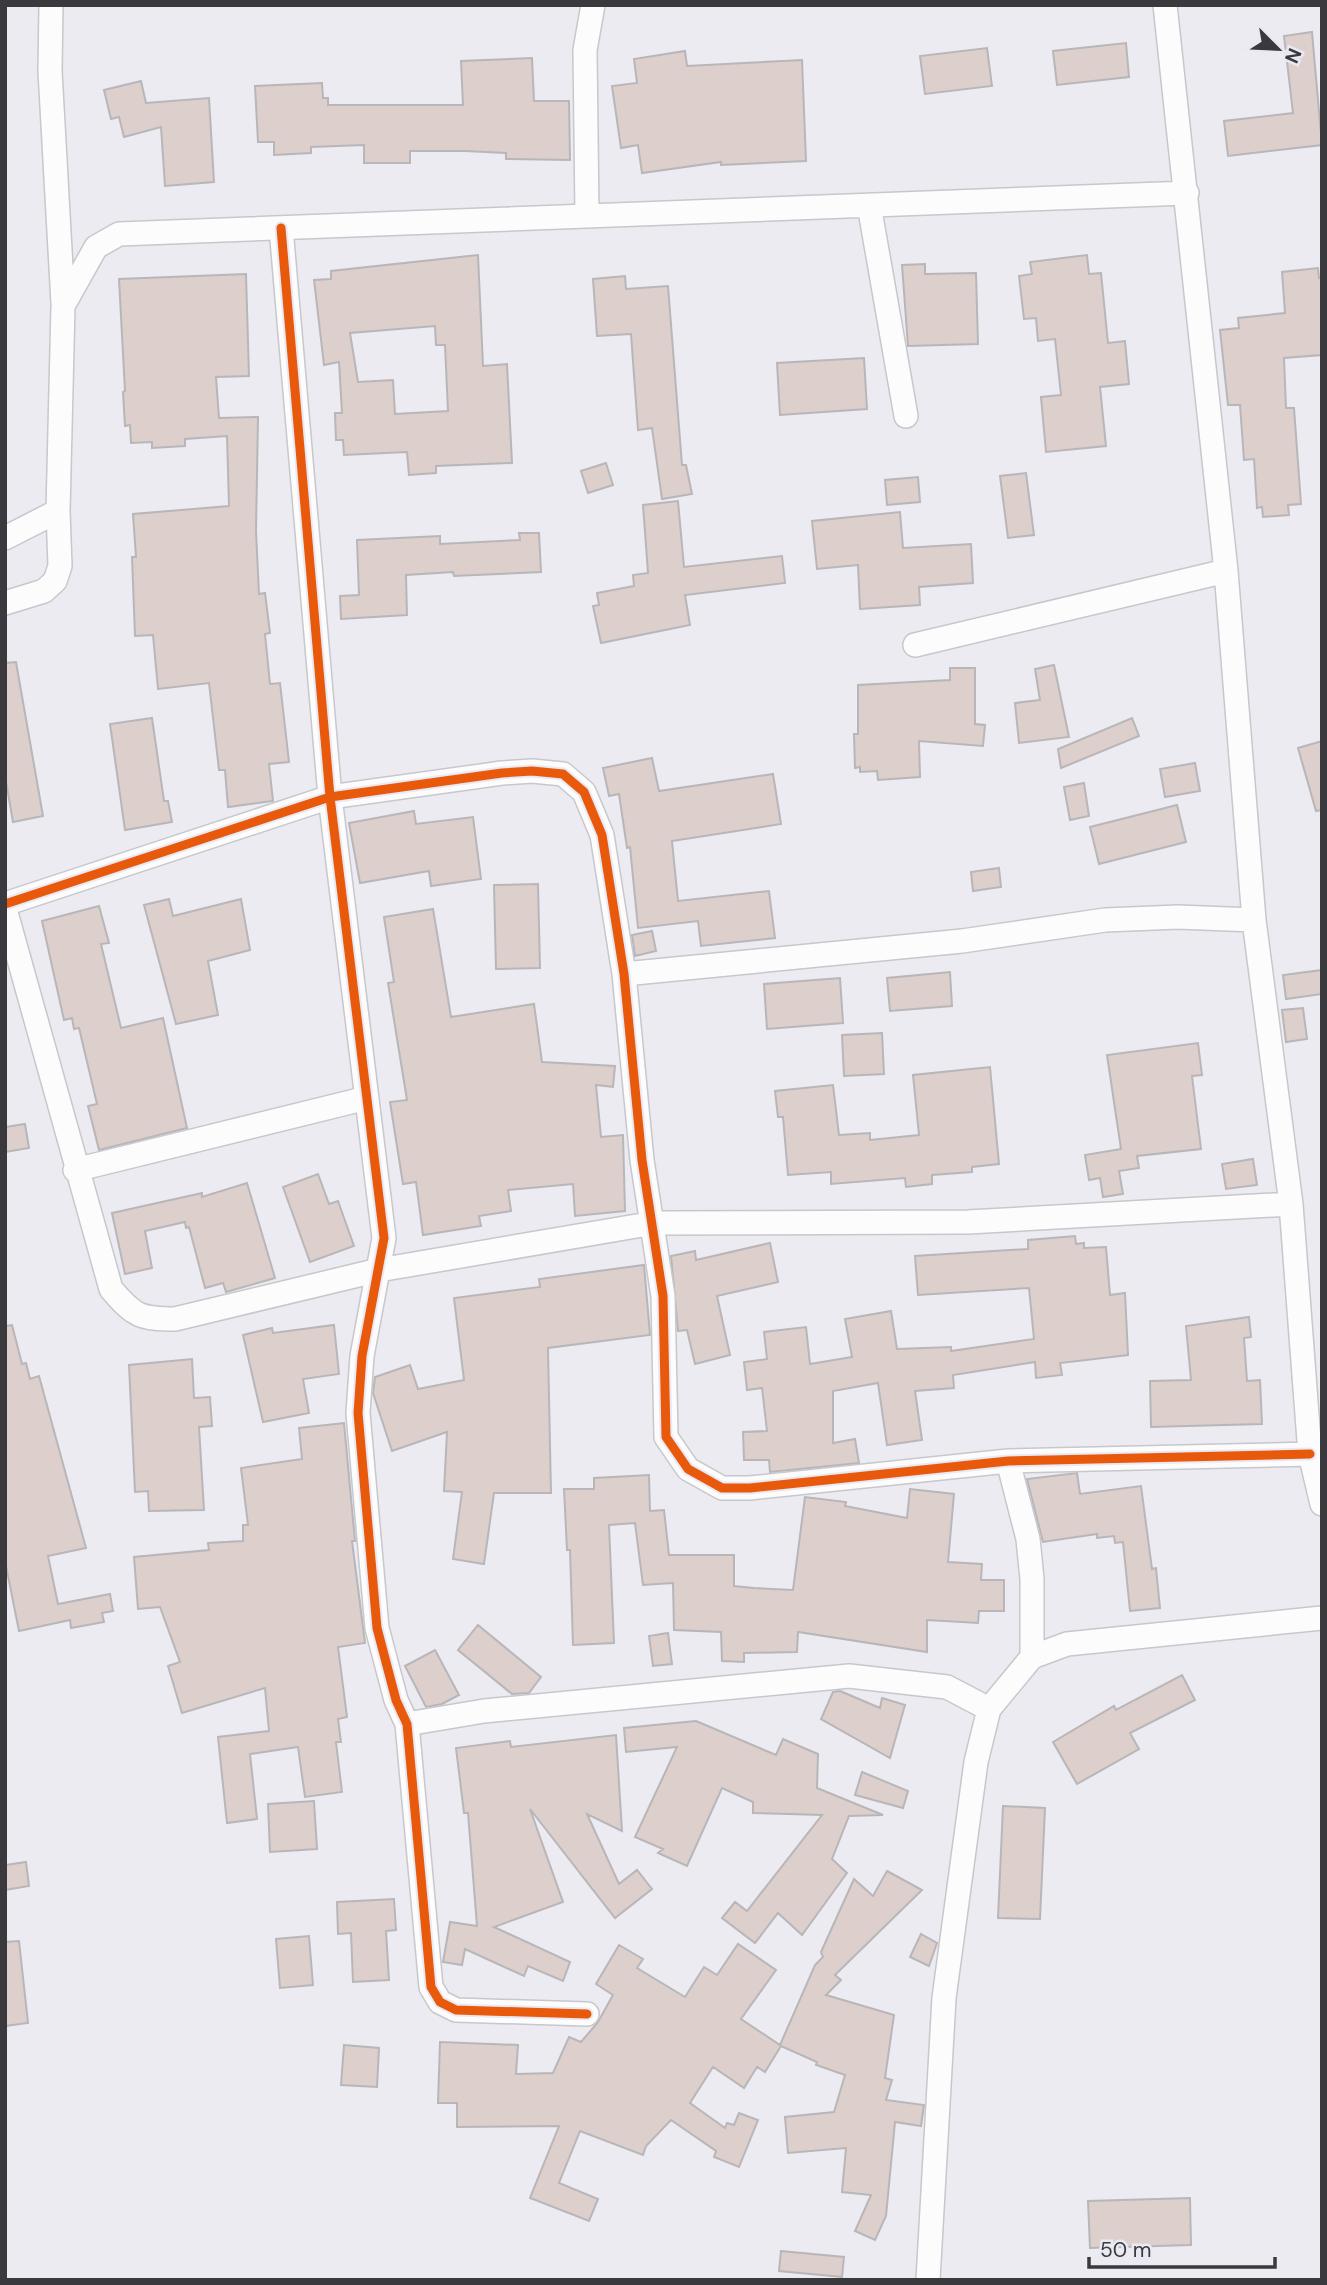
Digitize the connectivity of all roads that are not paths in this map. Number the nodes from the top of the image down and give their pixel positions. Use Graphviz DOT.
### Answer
graph roads {
  1 [pos="51,5"];
  2 [pos="593,5"];
  3 [pos="1165,5"];
  4 [pos="1187,193"];
  5 [pos="869,205"];
  6 [pos="587,216"];
  7 [pos="281,228"];
  8 [pos="63,306"];
  9 [pos="906,416"];
  10 [pos="58,511"];
  11 [pos="5,538"];
  12 [pos="1226,570"];
  13 [pos="5,603"];
  14 [pos="915,645"];
  15 [pos="330,797"];
  16 [pos="5,907"];
  17 [pos="1254,920"];
  18 [pos="624,974"];
  19 [pos="367,1098"];
  20 [pos="75,1170"];
  21 [pos="1291,1204"];
  22 [pos="654,1223"];
  23 [pos="379,1270"];
  24 [pos="1310,1454"];
  25 [pos="1008,1461"];
  26 [pos="1322,1504"];
  27 [pos="1322,1618"];
  28 [pos="1032,1657"];
  29 [pos="989,1709"];
  30 [pos="407,1724"];
  31 [pos="587,2014"];
  32 [pos="928,2280"];
  1 -- 8 [label="street"];
  2 -- 6 [label="street"];
  3 -- 4 [label="street"];
  4 -- 5 [label="street"];
  4 -- 12 [label="street"];
  5 -- 6 [label="street"];
  5 -- 9 [label="street"];
  6 -- 7 [label="street"];
  7 -- 8 [label="street"];
  7 -- 15 [label="street"];
  8 -- 10 [label="street"];
  10 -- 11 [label="street"];
  10 -- 13 [label="street"];
  12 -- 14 [label="street"];
  12 -- 17 [label="street"];
  15 -- 16 [label="street"];
  15 -- 18 [label="street"];
  15 -- 19 [label="street"];
  16 -- 20 [label="street"];
  17 -- 18 [label="street"];
  17 -- 21 [label="street"];
  18 -- 22 [label="street"];
  19 -- 20 [label="street"];
  19 -- 23 [label="street"];
  20 -- 23 [label="street"];
  21 -- 22 [label="street"];
  21 -- 24 [label="street"];
  22 -- 23 [label="street"];
  22 -- 25 [label="street"];
  23 -- 30 [label="street"];
  24 -- 25 [label="street"];
  24 -- 26 [label="street"];
  25 -- 28 [label="street"];
  27 -- 28 [label="street"];
  28 -- 29 [label="street"];
  29 -- 30 [label="street"];
  29 -- 32 [label="street"];
  30 -- 31 [label="street"];
}
